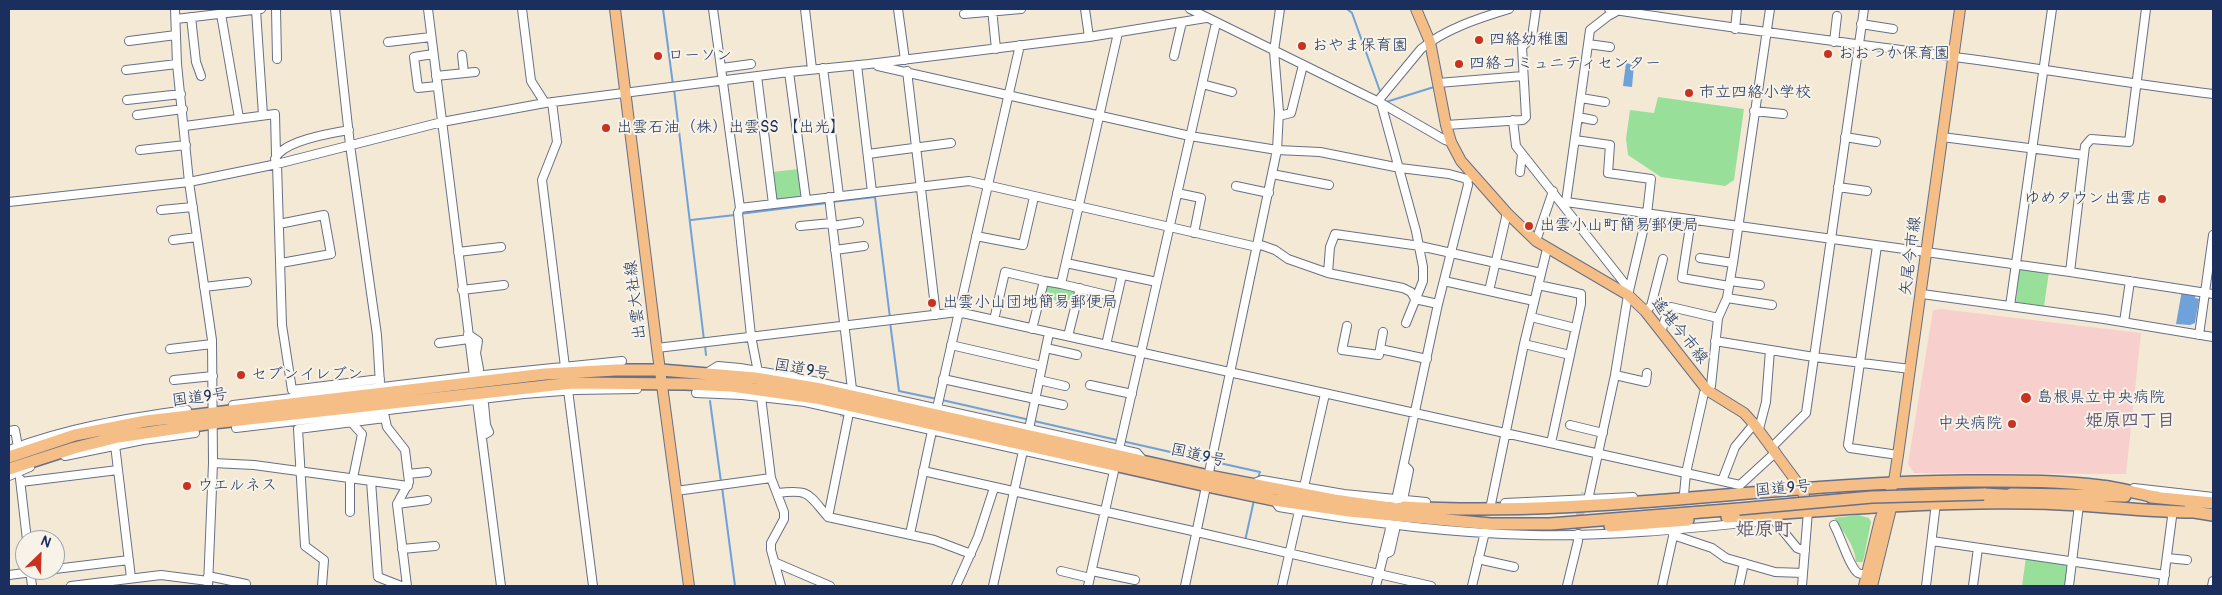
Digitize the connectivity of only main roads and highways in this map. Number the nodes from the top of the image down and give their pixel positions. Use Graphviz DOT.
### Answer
graph roads {
  1 [pos="615,9"];
  2 [pos="1416,9"];
  3 [pos="1960,9"];
  4 [pos="661,370"];
  5 [pos="662,384"];
  6 [pos="213,418"];
  7 [pos="9,457"];
  8 [pos="13,471"];
  9 [pos="1208,481"];
  10 [pos="1894,481"];
  11 [pos="1802,489"];
  12 [pos="1984,494"];
  13 [pos="2157,497"];
  14 [pos="2213,503"];
  15 [pos="1889,505"];
  16 [pos="1384,506"];
  17 [pos="1808,511"];
  18 [pos="2193,512"];
  19 [pos="2213,515"];
  20 [pos="1585,520"];
  21 [pos="1488,528"];
  22 [pos="689,586"];
  23 [pos="1864,586"];
  24 [pos="1872,586"];
  1 -- 4 [label="main road, 出雲大社線"];
  2 -- 11 [label="main road, 遙堪今市線"];
  3 -- 10 [label="main road, 矢尾今市線"];
  4 -- 5 [label="main road, 出雲大社線"];
  4 -- 6 [label="highway, 国道9号"];
  4 -- 9 [label="highway, 国道9号"];
  5 -- 6 [label="highway, 国道9号"];
  5 -- 9 [label="highway, 国道9号"];
  5 -- 22 [label="main road, 出雲大社線"];
  6 -- 7 [label="highway, 国道9号"];
  6 -- 8 [label="highway, 国道9号"];
  9 -- 16 [label="highway, 国道9号"];
  9 -- 21 [label="highway, 国道9号"];
  10 -- 11 [label="highway"];
  10 -- 13 [label="highway"];
  10 -- 15 [label="main road"];
  11 -- 16 [label="highway"];
  11 -- 17 [label="main road, 遙堪今市線"];
  12 -- 13 [label="highway, 国道9号"];
  12 -- 18 [label="highway, 国道9号"];
  12 -- 20 [label="highway, 国道9号, bridge"];
  13 -- 14 [label="highway, 国道9号"];
  15 -- 17 [label="highway, 国道9号"];
  15 -- 18 [label="highway, 国道9号"];
  15 -- 23 [label="main road"];
  15 -- 24 [label="main road"];
  16 -- 20 [label="highway, 国道9号"];
  17 -- 21 [label="highway, 国道9号"];
  18 -- 19 [label="highway, 国道9号"];
  20 -- 21 [label="highway, 国道9号"];
}
